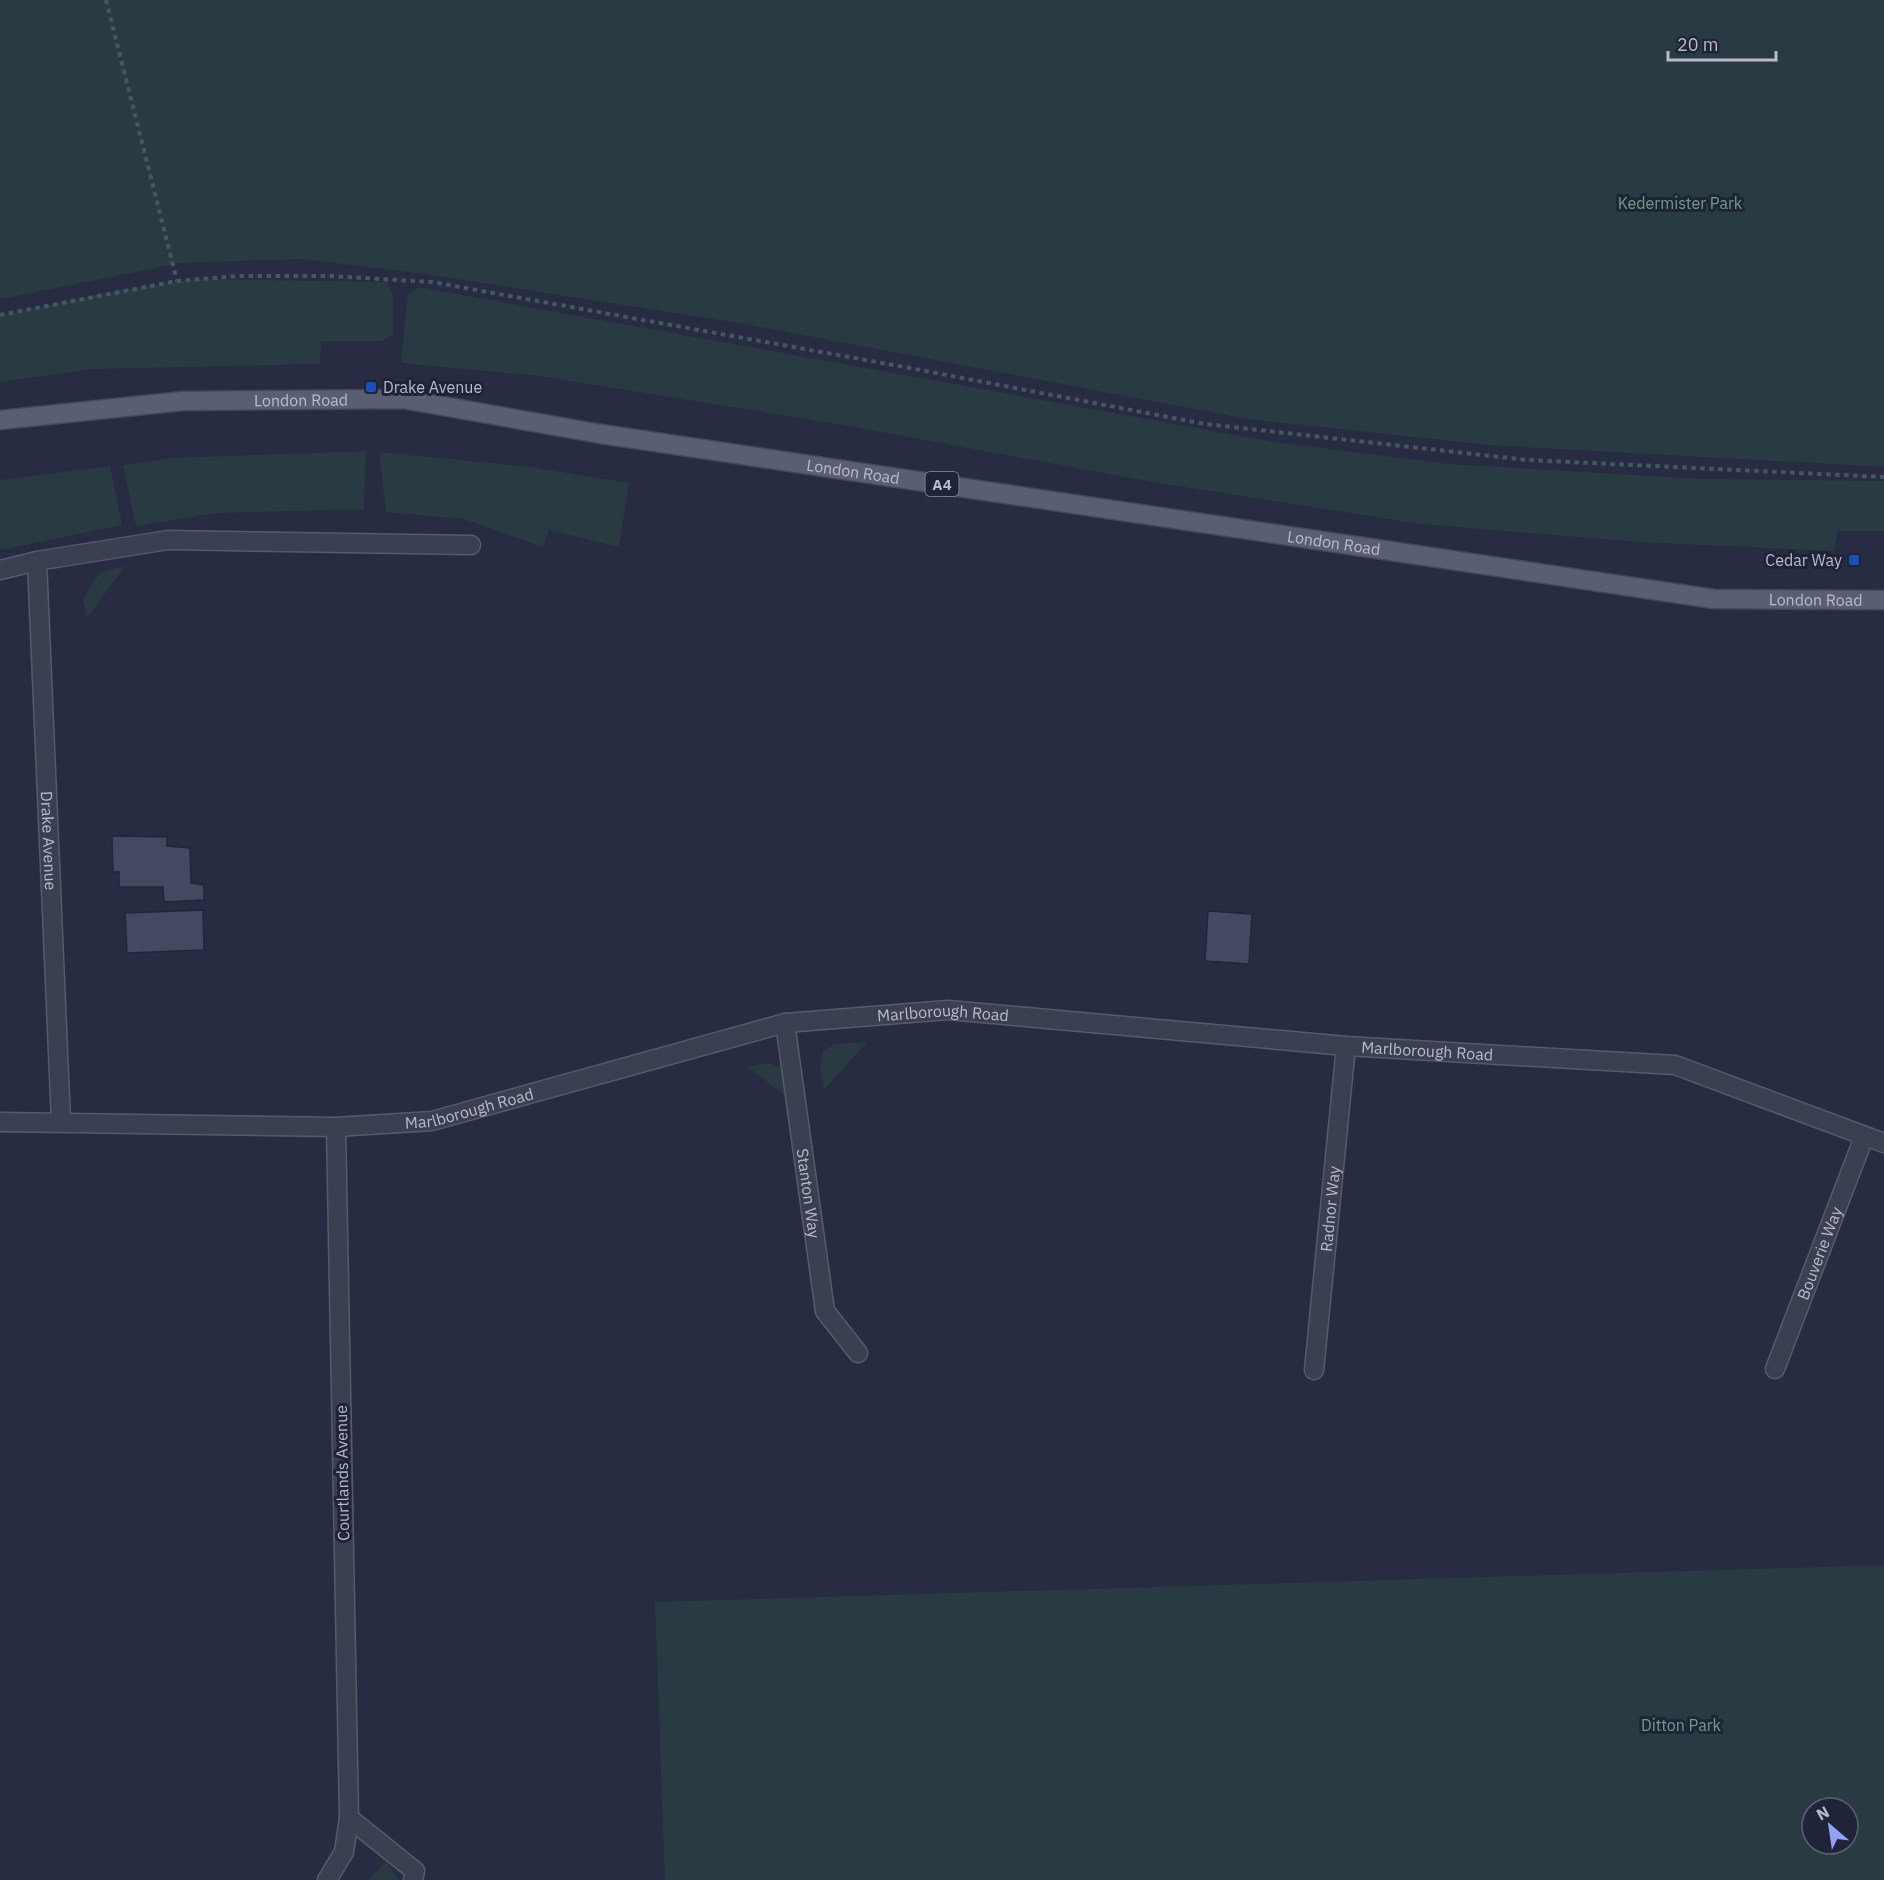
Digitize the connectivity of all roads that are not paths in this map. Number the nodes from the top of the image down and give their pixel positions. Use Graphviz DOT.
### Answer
graph roads {
  1 [pos="0,420"];
  2 [pos="471,545"];
  3 [pos="37,561"];
  4 [pos="0,570"];
  5 [pos="1884,600"];
  6 [pos="785,1023"];
  7 [pos="1346,1046"];
  8 [pos="0,1122"];
  9 [pos="61,1122"];
  10 [pos="336,1127"];
  11 [pos="1864,1137"];
  12 [pos="1884,1143"];
  13 [pos="858,1353"];
  14 [pos="1775,1369"];
  15 [pos="1314,1370"];
  16 [pos="349,1818"];
  17 [pos="327,1880"];
  18 [pos="413,1880"];
  1 -- 5 [label="main road, London Road / A4"];
  2 -- 3 [label="street"];
  3 -- 4 [label="street"];
  3 -- 9 [label="street, Drake Avenue"];
  6 -- 7 [label="street, Marlborough Road"];
  6 -- 10 [label="street, Marlborough Road"];
  6 -- 13 [label="street, Stanton Way"];
  7 -- 11 [label="street, Marlborough Road"];
  7 -- 15 [label="street, Radnor Way"];
  8 -- 9 [label="street, Marlborough Road"];
  9 -- 10 [label="street, Marlborough Road"];
  10 -- 16 [label="street, Courtlands Avenue"];
  11 -- 12 [label="street, Marlborough Road"];
  11 -- 14 [label="street, Bouverie Way"];
  16 -- 17 [label="street, Courtlands Avenue"];
  16 -- 18 [label="street"];
}
